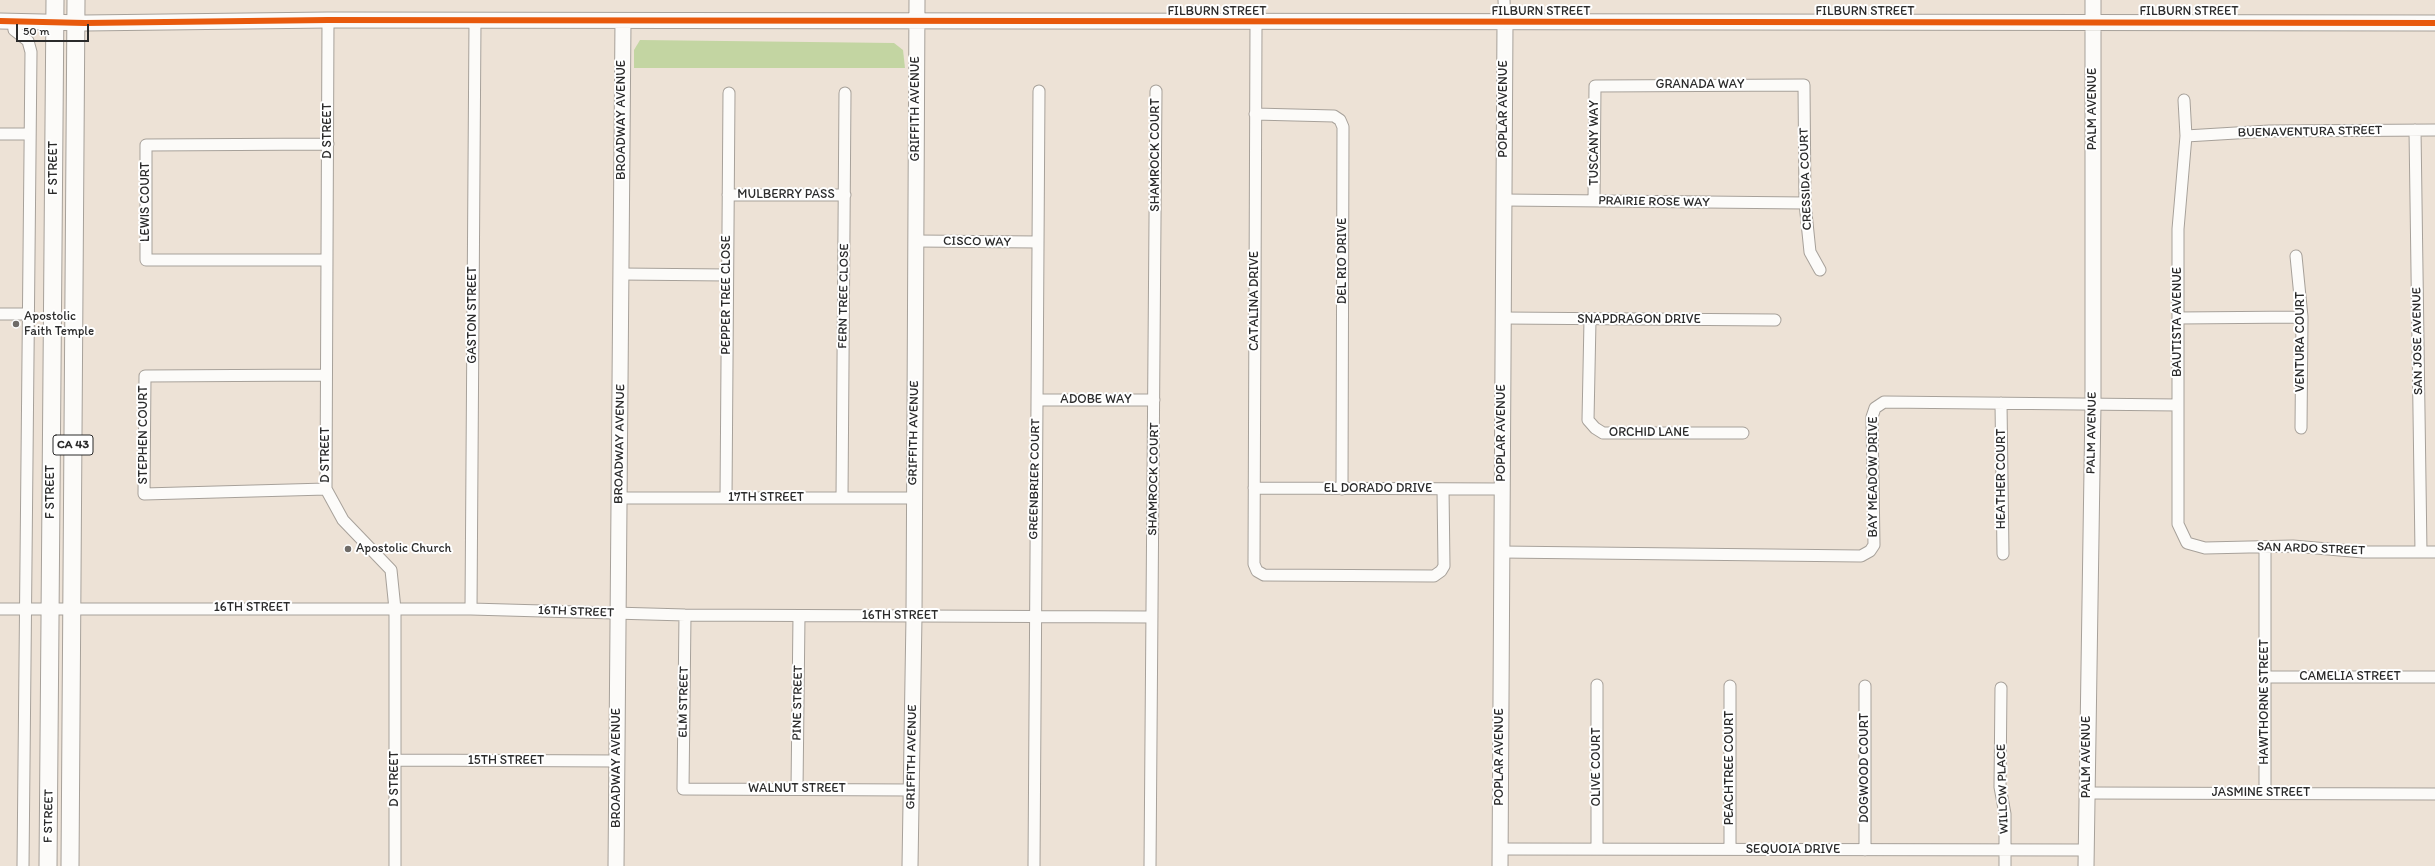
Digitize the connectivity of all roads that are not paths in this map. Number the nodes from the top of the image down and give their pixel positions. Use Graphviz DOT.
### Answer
graph roads {
  1 [pos="55,0"];
  2 [pos="76,0"];
  3 [pos="917,0"];
  4 [pos="1504,0"];
  5 [pos="2093,0"];
  6 [pos="328,20"];
  7 [pos="7,21"];
  8 [pos="476,21"];
  9 [pos="622,21"];
  10 [pos="55,22"];
  11 [pos="916,22"];
  12 [pos="1505,22"];
  13 [pos="76,23"];
  14 [pos="1256,23"];
  15 [pos="2435,23"];
  16 [pos="2093,24"];
  17 [pos="1804,85"];
  18 [pos="1595,86"];
  19 [pos="1038,91"];
  20 [pos="1156,92"];
  21 [pos="729,93"];
  22 [pos="845,93"];
  23 [pos="2184,100"];
  24 [pos="1255,114"];
  25 [pos="2415,130"];
  26 [pos="2435,130"];
  27 [pos="0,134"];
  28 [pos="30,134"];
  29 [pos="2186,136"];
  30 [pos="328,144"];
  31 [pos="728,195"];
  32 [pos="845,195"];
  33 [pos="1504,200"];
  34 [pos="1594,201"];
  35 [pos="1805,203"];
  36 [pos="916,241"];
  37 [pos="1038,242"];
  38 [pos="2296,256"];
  39 [pos="327,260"];
  40 [pos="1820,270"];
  41 [pos="621,274"];
  42 [pos="727,275"];
  43 [pos="0,314"];
  44 [pos="29,314"];
  45 [pos="2302,317"];
  46 [pos="1502,318"];
  47 [pos="2178,318"];
  48 [pos="1590,320"];
  49 [pos="1775,320"];
  50 [pos="326,375"];
  51 [pos="1037,400"];
  52 [pos="1154,400"];
  53 [pos="2002,404"];
  54 [pos="2093,404"];
  55 [pos="2178,405"];
  56 [pos="2301,428"];
  57 [pos="1743,433"];
  58 [pos="1254,488"];
  59 [pos="326,489"];
  60 [pos="1342,489"];
  61 [pos="1501,489"];
  62 [pos="1443,490"];
  63 [pos="619,498"];
  64 [pos="726,498"];
  65 [pos="842,498"];
  66 [pos="913,498"];
  67 [pos="2187,543"];
  68 [pos="2265,546"];
  69 [pos="1500,552"];
  70 [pos="2420,552"];
  71 [pos="2435,552"];
  72 [pos="2003,554"];
  73 [pos="0,608"];
  74 [pos="71,608"];
  75 [pos="26,609"];
  76 [pos="50,609"];
  77 [pos="395,609"];
  78 [pos="471,609"];
  79 [pos="618,614"];
  80 [pos="685,615"];
  81 [pos="799,616"];
  82 [pos="914,616"];
  83 [pos="1034,617"];
  84 [pos="1152,617"];
  85 [pos="2435,676"];
  86 [pos="2265,677"];
  87 [pos="1597,685"];
  88 [pos="1730,686"];
  89 [pos="1865,686"];
  90 [pos="2001,688"];
  91 [pos="396,760"];
  92 [pos="617,761"];
  93 [pos="683,788"];
  94 [pos="797,789"];
  95 [pos="911,790"];
  96 [pos="2087,793"];
  97 [pos="2265,793"];
  98 [pos="2435,794"];
  99 [pos="1597,848"];
  100 [pos="1500,849"];
  101 [pos="1730,849"];
  102 [pos="2005,849"];
  103 [pos="1865,850"];
  104 [pos="2086,850"];
  105 [pos="23,866"];
  106 [pos="48,866"];
  107 [pos="70,866"];
  108 [pos="395,866"];
  109 [pos="616,866"];
  110 [pos="910,866"];
  111 [pos="1034,866"];
  112 [pos="1150,866"];
  113 [pos="1500,866"];
  114 [pos="2005,866"];
  115 [pos="2086,866"];
  1 -- 10 [label="main road, CA 43"];
  2 -- 13 [label="main road, CA 43"];
  3 -- 11 [label="street, GRIFFITH AVENUE"];
  4 -- 12 [label="street, POPLAR AVENUE"];
  5 -- 16 [label="street, PALM AVENUE"];
  6 -- 8 [label="street, FILBURN STREET"];
  6 -- 13 [label="street, FILBURN STREET"];
  6 -- 30 [label="street, D STREET"];
  7 -- 10 [label="street, FILBURN STREET"];
  7 -- 28 [label="street"];
  8 -- 9 [label="street, FILBURN STREET"];
  8 -- 78 [label="street, GASTON STREET"];
  9 -- 11 [label="street, FILBURN STREET"];
  9 -- 41 [label="street, BROADWAY AVENUE"];
  10 -- 13 [label="street, FILBURN STREET"];
  10 -- 76 [label="main road, F STREET / CA 43"];
  11 -- 14 [label="street, FILBURN STREET"];
  11 -- 36 [label="street, GRIFFITH AVENUE"];
  12 -- 14 [label="street, FILBURN STREET"];
  12 -- 16 [label="street, FILBURN STREET"];
  12 -- 33 [label="street, POPLAR AVENUE"];
  13 -- 74 [label="main road, F STREET / CA 43"];
  14 -- 24 [label="street, CATALINA DRIVE"];
  15 -- 16 [label="street, FILBURN STREET"];
  16 -- 54 [label="street, PALM AVENUE"];
  17 -- 18 [label="street, GRANADA WAY"];
  17 -- 35 [label="street, CRESSIDA COURT"];
  18 -- 34 [label="street, TUSCANY WAY"];
  19 -- 37 [label="street, GREENBRIER COURT"];
  20 -- 52 [label="street, SHAMROCK COURT"];
  21 -- 31 [label="street, PEPPER TREE CLOSE"];
  22 -- 32 [label="street, FERN TREE CLOSE"];
  23 -- 29 [label="street, BAUTISTA AVENUE"];
  24 -- 58 [label="street, CATALINA DRIVE"];
  24 -- 60 [label="street, DEL RIO DRIVE"];
  25 -- 26 [label="street, BUENAVENTURA STREET"];
  25 -- 29 [label="street, BUENAVENTURA STREET"];
  25 -- 70 [label="street, SAN JOSE AVENUE"];
  27 -- 28 [label="street"];
  28 -- 44 [label="street"];
  29 -- 47 [label="street, BAUTISTA AVENUE"];
  30 -- 39 [label="street, D STREET"];
  30 -- 39 [label="street, LEWIS COURT"];
  31 -- 32 [label="street, MULBERRY PASS"];
  31 -- 42 [label="street, PEPPER TREE CLOSE"];
  32 -- 65 [label="street, FERN TREE CLOSE"];
  33 -- 34 [label="street, PRAIRIE ROSE WAY"];
  33 -- 46 [label="street, POPLAR AVENUE"];
  34 -- 35 [label="street, PRAIRIE ROSE WAY"];
  35 -- 40 [label="street, CRESSIDA COURT"];
  36 -- 37 [label="street, CISCO WAY"];
  36 -- 66 [label="street, GRIFFITH AVENUE"];
  37 -- 51 [label="street, GREENBRIER COURT"];
  38 -- 45 [label="street, VENTURA COURT"];
  39 -- 50 [label="street, D STREET"];
  41 -- 42 [label="street"];
  41 -- 63 [label="street, BROADWAY AVENUE"];
  42 -- 64 [label="street, PEPPER TREE CLOSE"];
  43 -- 44 [label="street"];
  44 -- 75 [label="street"];
  45 -- 47 [label="street"];
  45 -- 56 [label="street, VENTURA COURT"];
  46 -- 48 [label="street, SNAPDRAGON DRIVE"];
  46 -- 61 [label="street, POPLAR AVENUE"];
  47 -- 55 [label="street, BAUTISTA AVENUE"];
  48 -- 49 [label="street, SNAPDRAGON DRIVE"];
  48 -- 57 [label="street, ORCHID LANE"];
  50 -- 59 [label="street, D STREET"];
  50 -- 59 [label="street, STEPHEN COURT"];
  51 -- 52 [label="street, ADOBE WAY"];
  51 -- 83 [label="street, GREENBRIER COURT"];
  52 -- 84 [label="street, SHAMROCK COURT"];
  53 -- 54 [label="street, BAY MEADOW DRIVE"];
  53 -- 69 [label="street, BAY MEADOW DRIVE"];
  53 -- 72 [label="street, HEATHER COURT"];
  54 -- 55 [label="street, BAY MEADOW DRIVE"];
  54 -- 96 [label="street, PALM AVENUE"];
  55 -- 67 [label="street, BAUTISTA AVENUE"];
  58 -- 60 [label="street, EL DORADO DRIVE"];
  58 -- 62 [label="street, CATALINA DRIVE"];
  59 -- 77 [label="street, D STREET"];
  60 -- 62 [label="street, EL DORADO DRIVE"];
  61 -- 62 [label="street, EL DORADO DRIVE"];
  61 -- 69 [label="street, POPLAR AVENUE"];
  63 -- 64 [label="street, 17TH STREET"];
  63 -- 79 [label="street, BROADWAY AVENUE"];
  64 -- 65 [label="street, 17TH STREET"];
  65 -- 66 [label="street, 17TH STREET"];
  66 -- 82 [label="street, GRIFFITH AVENUE"];
  67 -- 68 [label="street, SAN ARDO STREET"];
  68 -- 70 [label="street, SAN ARDO STREET"];
  68 -- 86 [label="street, HAWTHORNE STREET"];
  69 -- 100 [label="street, POPLAR AVENUE"];
  70 -- 71 [label="street, SAN ARDO STREET"];
  73 -- 75 [label="street, 16TH STREET"];
  74 -- 76 [label="street, 16TH STREET"];
  74 -- 77 [label="street, 16TH STREET"];
  74 -- 107 [label="main road, F STREET / CA 43"];
  75 -- 76 [label="street, 16TH STREET"];
  75 -- 105 [label="street"];
  76 -- 106 [label="main road, F STREET / CA 43"];
  77 -- 78 [label="street, 16TH STREET"];
  77 -- 91 [label="street, D STREET"];
  78 -- 79 [label="street, 16TH STREET"];
  79 -- 80 [label="street, 16TH STREET"];
  79 -- 92 [label="street, BROADWAY AVENUE"];
  80 -- 81 [label="street, 16TH STREET"];
  80 -- 93 [label="street, ELM STREET"];
  81 -- 82 [label="street, 16TH STREET"];
  81 -- 94 [label="street, PINE STREET"];
  82 -- 83 [label="street, 16TH STREET"];
  82 -- 95 [label="street, GRIFFITH AVENUE"];
  83 -- 84 [label="street, 16TH STREET"];
  83 -- 111 [label="street, GREENBRIER COURT"];
  84 -- 112 [label="street, SHAMROCK COURT"];
  85 -- 86 [label="street, CAMELIA STREET"];
  86 -- 97 [label="street, HAWTHORNE STREET"];
  87 -- 99 [label="street, OLIVE COURT"];
  88 -- 101 [label="street, PEACHTREE COURT"];
  89 -- 103 [label="street, DOGWOOD COURT"];
  90 -- 102 [label="street, WILLOW PLACE"];
  91 -- 92 [label="street, 15TH STREET"];
  91 -- 108 [label="street, D STREET"];
  92 -- 109 [label="street, BROADWAY AVENUE"];
  93 -- 94 [label="street, WALNUT STREET"];
  94 -- 95 [label="street, WALNUT STREET"];
  95 -- 110 [label="street, GRIFFITH AVENUE"];
  96 -- 97 [label="street, JASMINE STREET"];
  96 -- 104 [label="street, PALM AVENUE"];
  97 -- 98 [label="street, JASMINE STREET"];
  99 -- 100 [label="street, SEQUOIA DRIVE"];
  99 -- 101 [label="street, SEQUOIA DRIVE"];
  100 -- 113 [label="street, POPLAR AVENUE"];
  101 -- 103 [label="street, SEQUOIA DRIVE"];
  102 -- 103 [label="street, SEQUOIA DRIVE"];
  102 -- 104 [label="street, SEQUOIA DRIVE"];
  102 -- 114 [label="street, WILLOW PLACE"];
  104 -- 115 [label="street, PALM AVENUE"];
}
